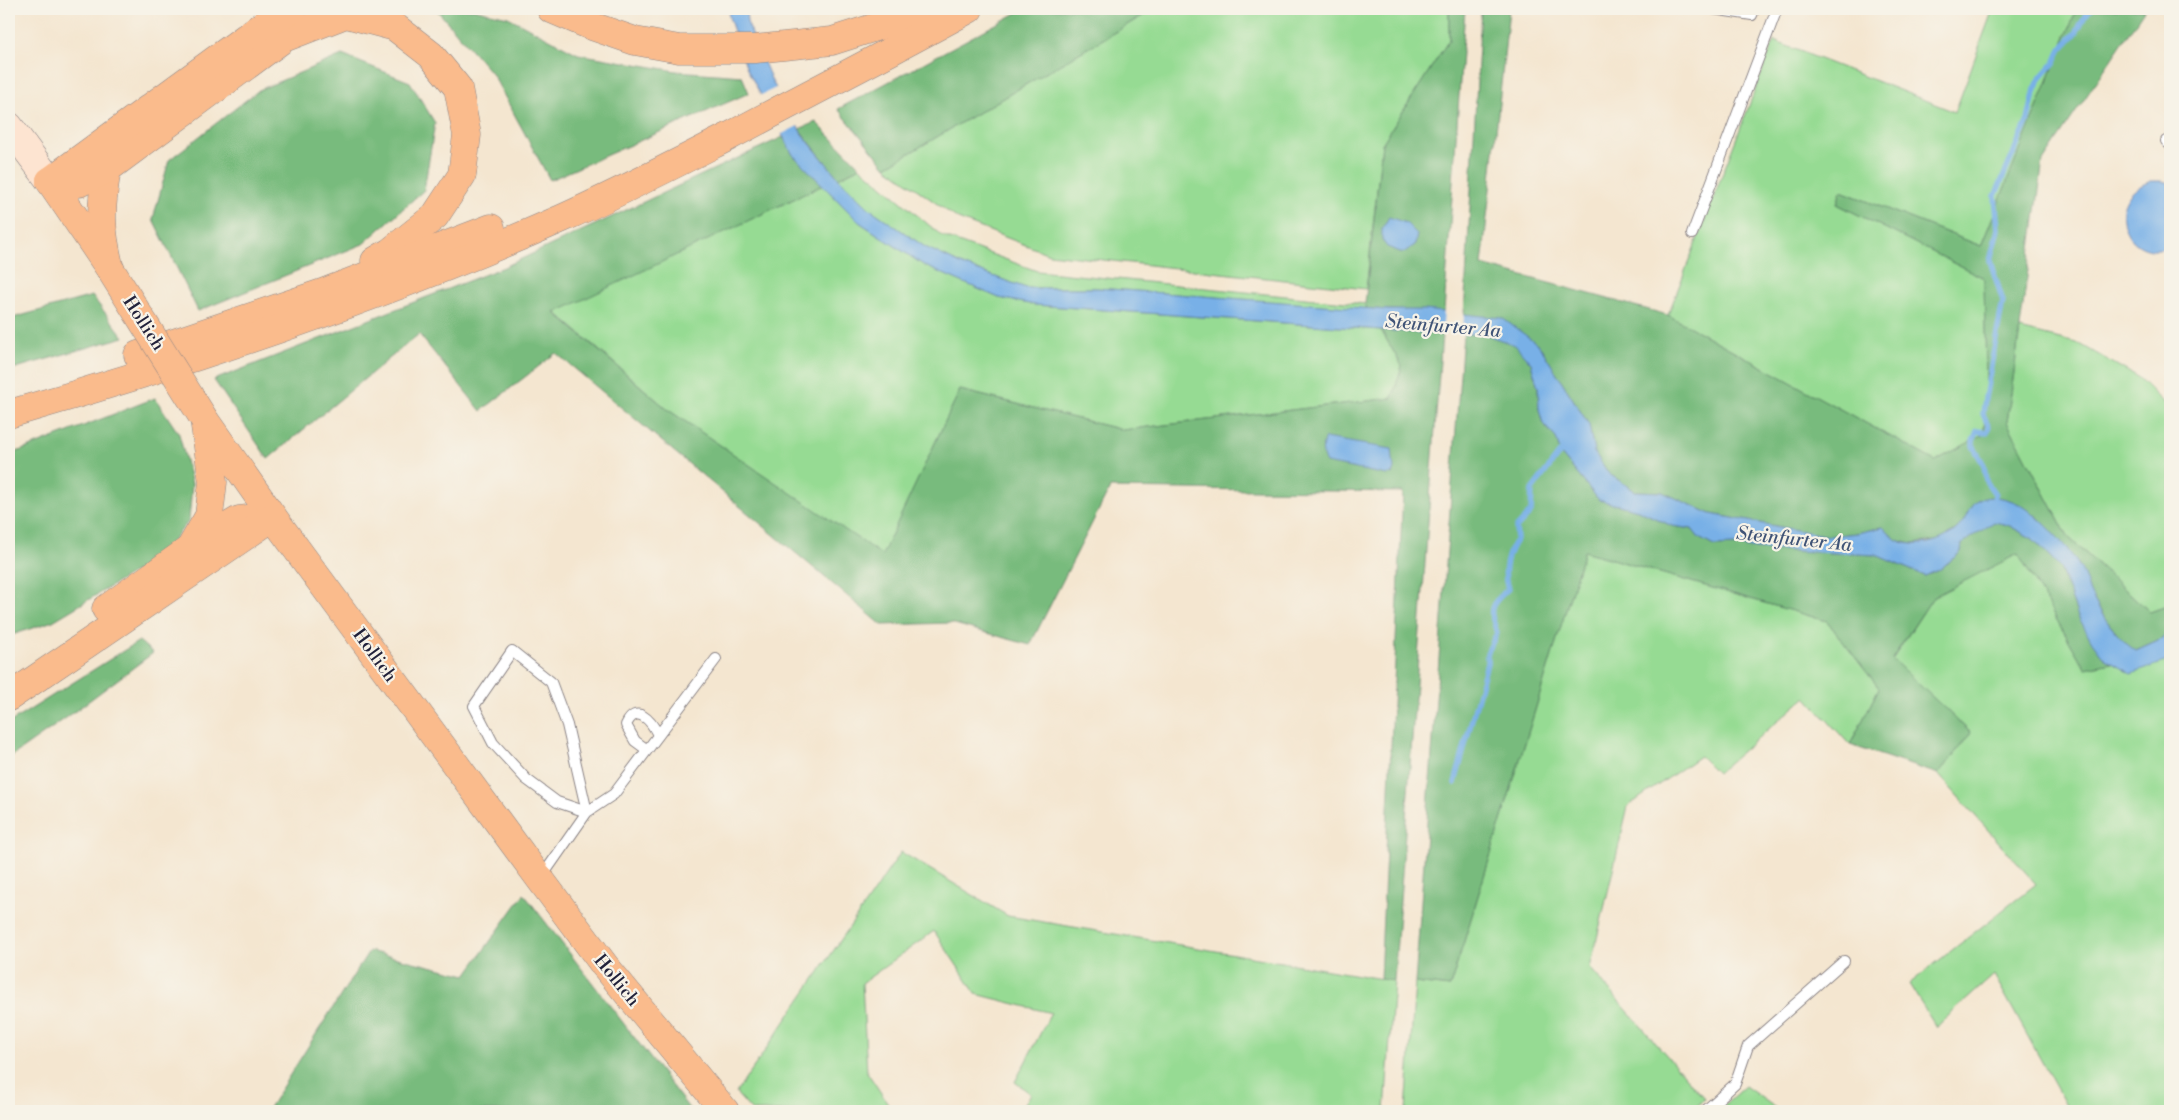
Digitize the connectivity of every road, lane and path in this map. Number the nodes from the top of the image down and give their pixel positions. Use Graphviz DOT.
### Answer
graph roads {
  1 [pos="293,9"];
  2 [pos="551,9"];
  3 [pos="932,9"];
  4 [pos="969,9"];
  5 [pos="1713,9"];
  6 [pos="1754,9"];
  7 [pos="1778,9"];
  8 [pos="9,126"];
  9 [pos="727,137"];
  10 [pos="107,169"];
  11 [pos="50,181"];
  12 [pos="1692,234"];
  13 [pos="110,269"];
  14 [pos="322,293"];
  15 [pos="9,397"];
  16 [pos="42,405"];
  17 [pos="9,414"];
  18 [pos="9,419"];
  19 [pos="204,419"];
  20 [pos="274,517"];
  21 [pos="190,549"];
  22 [pos="716,659"];
  23 [pos="9,678"];
  24 [pos="9,697"];
  25 [pos="658,735"];
  26 [pos="646,750"];
  27 [pos="587,812"];
  28 [pos="540,879"];
  29 [pos="1844,961"];
  30 [pos="725,1111"];
  31 [pos="1705,1111"];
  1 -- 11 [label="main road"];
  2 -- 3 [label="main road"];
  4 -- 9 [label="main road"];
  5 -- 6 [label="lane"];
  7 -- 12 [label="lane"];
  8 -- 11 [label="main road"];
  9 -- 14 [label="main road"];
  9 -- 16 [label="main road"];
  10 -- 11 [label="main road"];
  10 -- 13 [label="main road"];
  10 -- 14 [label="main road"];
  11 -- 13 [label="main road, Hollich"];
  13 -- 19 [label="main road, Hollich, bridge"];
  14 -- 15 [label="main road"];
  16 -- 17 [label="main road"];
  16 -- 18 [label="main road"];
  19 -- 20 [label="main road, Hollich"];
  19 -- 21 [label="main road"];
  20 -- 21 [label="main road"];
  20 -- 24 [label="main road"];
  20 -- 28 [label="main road, Hollich"];
  21 -- 23 [label="main road"];
  22 -- 25 [label="lane"];
  25 -- 26 [label="lane"];
  25 -- 26 [label="lane"];
  26 -- 27 [label="lane"];
  27 -- 27 [label="lane"];
  27 -- 28 [label="lane"];
  28 -- 30 [label="main road, Hollich"];
  29 -- 31 [label="lane"];
}
